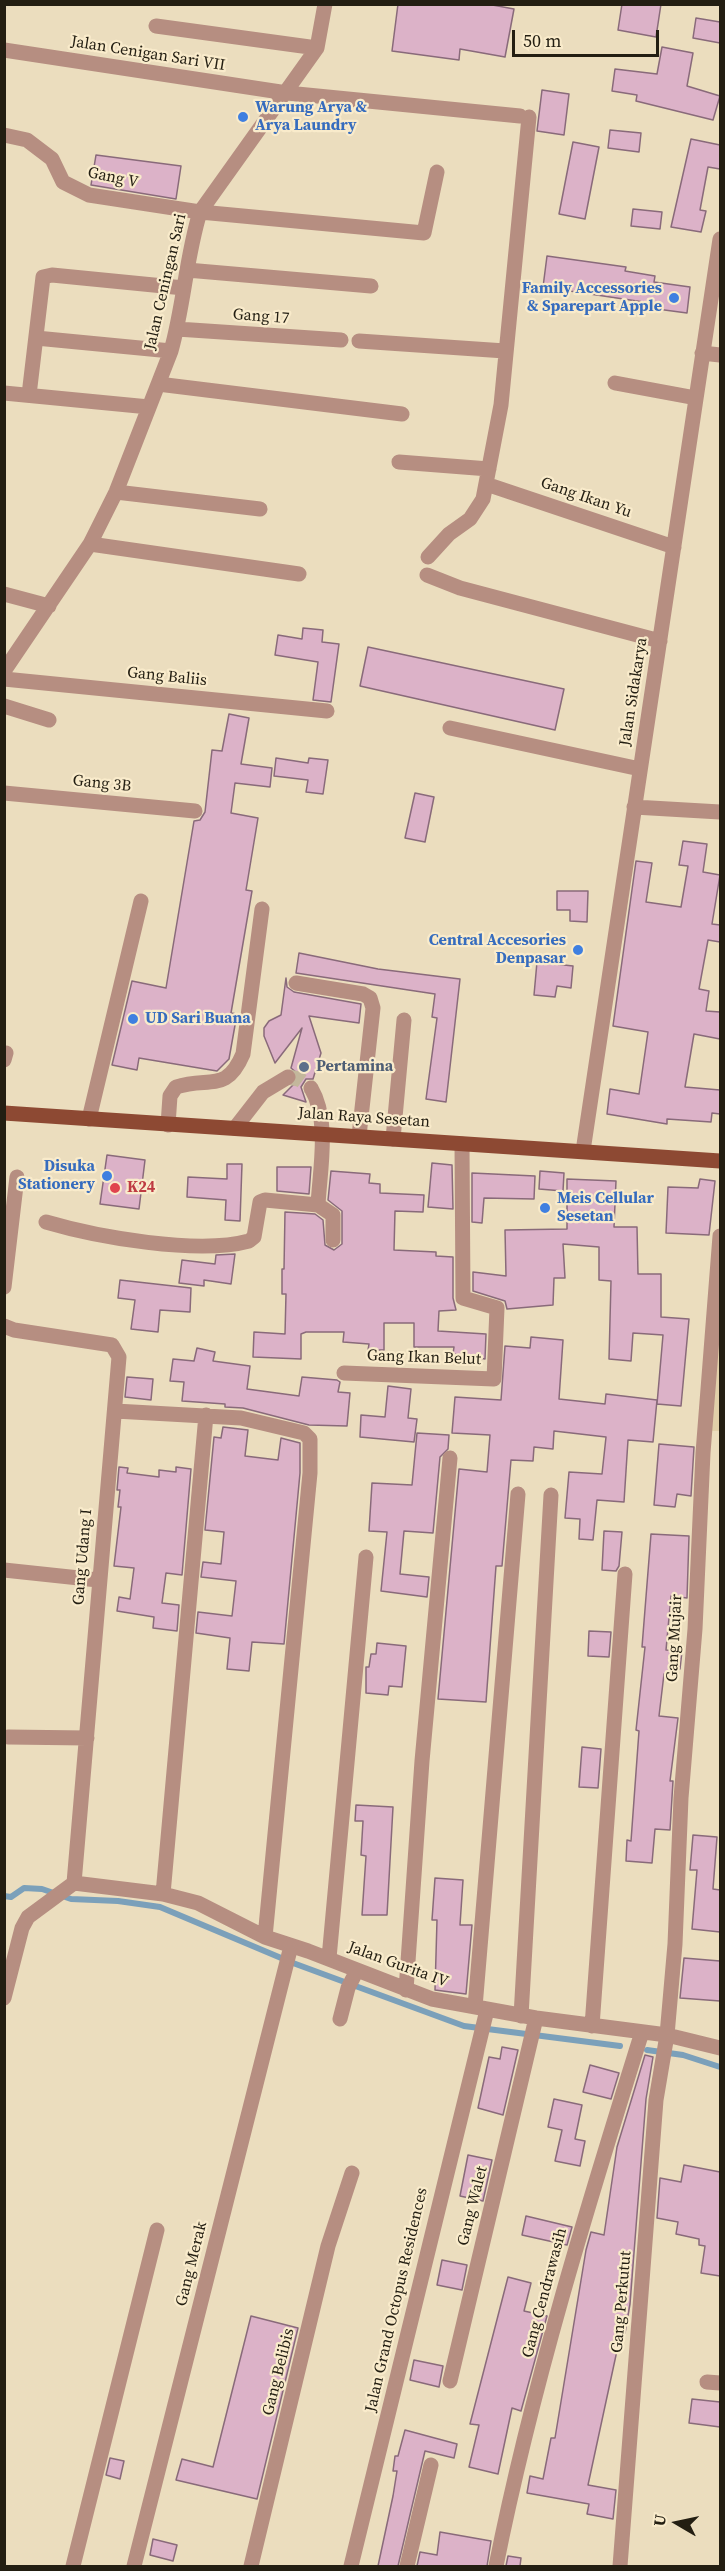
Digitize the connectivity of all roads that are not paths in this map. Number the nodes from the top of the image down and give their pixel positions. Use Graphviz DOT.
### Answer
graph roads {
  1 [pos="324,4"];
  2 [pos="156,26"];
  3 [pos="317,48"];
  4 [pos="4,50"];
  5 [pos="287,93"];
  6 [pos="4,135"];
  7 [pos="436,172"];
  8 [pos="200,212"];
  9 [pos="720,239"];
  10 [pos="187,270"];
  11 [pos="371,286"];
  12 [pos="184,288"];
  13 [pos="177,329"];
  14 [pos="36,338"];
  15 [pos="341,340"];
  16 [pos="360,341"];
  17 [pos="171,351"];
  18 [pos="505,351"];
  19 [pos="702,353"];
  20 [pos="720,355"];
  21 [pos="615,383"];
  22 [pos="158,384"];
  23 [pos="4,393"];
  24 [pos="29,395"];
  25 [pos="696,398"];
  26 [pos="149,407"];
  27 [pos="402,414"];
  28 [pos="399,462"];
  29 [pos="487,477"];
  30 [pos="116,492"];
  31 [pos="261,509"];
  32 [pos="90,544"];
  33 [pos="674,547"];
  34 [pos="428,556"];
  35 [pos="299,574"];
  36 [pos="427,575"];
  37 [pos="4,594"];
  38 [pos="49,606"];
  39 [pos="660,641"];
  40 [pos="4,671"];
  41 [pos="4,679"];
  42 [pos="4,706"];
  43 [pos="327,711"];
  44 [pos="49,720"];
  45 [pos="450,729"];
  46 [pos="640,769"];
  47 [pos="4,793"];
  48 [pos="634,807"];
  49 [pos="195,812"];
  50 [pos="720,813"];
  51 [pos="141,901"];
  52 [pos="262,909"];
  53 [pos="296,983"];
  54 [pos="404,1020"];
  55 [pos="288,1077"];
  56 [pos="311,1088"];
  57 [pos="4,1113"];
  58 [pos="89,1119"];
  59 [pos="168,1125"];
  60 [pos="235,1128"];
  61 [pos="321,1132"];
  62 [pos="358,1136"];
  63 [pos="393,1139"];
  64 [pos="462,1144"];
  65 [pos="583,1150"];
  66 [pos="720,1161"];
  67 [pos="17,1177"];
  68 [pos="318,1205"];
  69 [pos="46,1222"];
  70 [pos="720,1236"];
  71 [pos="333,1240"];
  72 [pos="4,1287"];
  73 [pos="4,1326"];
  74 [pos="344,1373"];
  75 [pos="115,1411"];
  76 [pos="206,1415"];
  77 [pos="450,1458"];
  78 [pos="518,1494"];
  79 [pos="551,1495"];
  80 [pos="366,1557"];
  81 [pos="4,1570"];
  82 [pos="625,1574"];
  83 [pos="98,1580"];
  84 [pos="8,1737"];
  85 [pos="87,1738"];
  86 [pos="72,1884"];
  87 [pos="164,1894"];
  88 [pos="265,1937"];
  89 [pos="288,1959"];
  90 [pos="329,1959"];
  91 [pos="352,1979"];
  92 [pos="406,1990"];
  93 [pos="4,1998"];
  94 [pos="482,2011"];
  95 [pos="340,2019"];
  96 [pos="531,2025"];
  97 [pos="592,2026"];
  98 [pos="642,2032"];
  99 [pos="666,2039"];
  100 [pos="720,2048"];
  101 [pos="349,2180"];
  102 [pos="157,2230"];
  103 [pos="450,2381"];
  104 [pos="431,2465"];
  105 [pos="73,2566"];
  106 [pos="134,2566"];
  107 [pos="250,2566"];
  108 [pos="351,2566"];
  109 [pos="407,2566"];
  110 [pos="496,2566"];
  111 [pos="620,2566"];
  1 -- 3 [label="street, Jalan Ceningan Sari"];
  2 -- 3 [label="street"];
  3 -- 5 [label="street, Jalan Ceningan Sari"];
  4 -- 5 [label="street, Jalan Cenigan Sari VII"];
  5 -- 8 [label="street, Jalan Ceningan Sari"];
  5 -- 18 [label="street, Jalan Cenigan Sari VII"];
  6 -- 8 [label="street, Gang V"];
  7 -- 8 [label="street, Gang V"];
  8 -- 10 [label="street, Jalan Ceningan Sari"];
  9 -- 19 [label="street, Jalan Sidakarya"];
  10 -- 11 [label="street"];
  10 -- 12 [label="street, Jalan Ceningan Sari"];
  12 -- 13 [label="street, Jalan Ceningan Sari"];
  12 -- 14 [label="street"];
  13 -- 15 [label="street, Gang 17"];
  13 -- 17 [label="street, Jalan Ceningan Sari"];
  14 -- 17 [label="street"];
  14 -- 24 [label="street"];
  16 -- 18 [label="street"];
  17 -- 22 [label="street, Jalan Ceningan Sari"];
  18 -- 29 [label="street"];
  19 -- 20 [label="street"];
  19 -- 25 [label="street, Jalan Sidakarya"];
  21 -- 25 [label="street"];
  22 -- 26 [label="street, Jalan Ceningan Sari"];
  22 -- 27 [label="street"];
  23 -- 24 [label="street"];
  24 -- 26 [label="street"];
  25 -- 33 [label="street, Jalan Sidakarya"];
  26 -- 30 [label="street, Jalan Ceningan Sari"];
  28 -- 29 [label="street, Gang Ikan Yu"];
  29 -- 33 [label="street, Gang Ikan Yu"];
  29 -- 34 [label="street"];
  30 -- 31 [label="street"];
  30 -- 32 [label="street, Jalan Ceningan Sari"];
  32 -- 35 [label="street"];
  32 -- 38 [label="street, Jalan Ceningan Sari"];
  33 -- 39 [label="street, Jalan Sidakarya"];
  36 -- 39 [label="street"];
  37 -- 38 [label="street"];
  38 -- 40 [label="street, Jalan Ceningan Sari"];
  39 -- 46 [label="street, Jalan Sidakarya"];
  41 -- 43 [label="street, Gang Baliis"];
  42 -- 44 [label="street"];
  45 -- 46 [label="street"];
  46 -- 48 [label="street, Jalan Sidakarya"];
  47 -- 49 [label="street, Gang 3B"];
  48 -- 50 [label="street"];
  48 -- 65 [label="street, Jalan Sidakarya"];
  51 -- 58 [label="street"];
  52 -- 59 [label="street"];
  53 -- 62 [label="street"];
  54 -- 63 [label="street"];
  55 -- 60 [label="street"];
  56 -- 61 [label="street"];
  57 -- 58 [label="main road, Jalan Raya Sesetan"];
  58 -- 59 [label="main road, Jalan Raya Sesetan"];
  59 -- 60 [label="main road, Jalan Raya Sesetan"];
  60 -- 61 [label="main road, Jalan Raya Sesetan"];
  61 -- 62 [label="main road, Jalan Raya Sesetan"];
  61 -- 68 [label="street"];
  62 -- 63 [label="main road, Jalan Raya Sesetan"];
  63 -- 64 [label="main road, Jalan Raya Sesetan"];
  64 -- 65 [label="main road, Jalan Raya Sesetan"];
  64 -- 74 [label="street, Gang Ikan Belut"];
  65 -- 66 [label="main road, Jalan Raya Sesetan"];
  67 -- 72 [label="street"];
  68 -- 69 [label="street"];
  68 -- 71 [label="street"];
  70 -- 99 [label="street, Gang Mujair"];
  73 -- 75 [label="street, Gang Udang I"];
  75 -- 76 [label="street"];
  75 -- 83 [label="street, Gang Udang I"];
  76 -- 87 [label="street"];
  76 -- 88 [label="street"];
  77 -- 92 [label="street"];
  78 -- 94 [label="street, Jalan Grand Octopus Residences"];
  79 -- 96 [label="street, Gang Walet"];
  80 -- 90 [label="street"];
  81 -- 83 [label="street"];
  82 -- 97 [label="street"];
  83 -- 85 [label="street, Gang Udang I"];
  84 -- 85 [label="street"];
  85 -- 86 [label="street, Gang Udang I"];
  86 -- 87 [label="street, Jalan Gurita IV"];
  86 -- 93 [label="street"];
  87 -- 88 [label="street, Jalan Gurita IV"];
  88 -- 89 [label="street, Jalan Gurita IV"];
  89 -- 90 [label="street, Jalan Gurita IV"];
  89 -- 106 [label="street, Gang Merak"];
  90 -- 91 [label="street, Jalan Gurita IV"];
  91 -- 92 [label="street, Jalan Gurita IV"];
  91 -- 95 [label="street"];
  92 -- 94 [label="street, Jalan Gurita IV"];
  94 -- 96 [label="street, Jalan Gurita IV"];
  94 -- 108 [label="street, Jalan Grand Octopus Residences"];
  96 -- 97 [label="street, Jalan Gurita IV"];
  96 -- 103 [label="street, Gang Walet"];
  97 -- 98 [label="street, Jalan Gurita IV"];
  98 -- 99 [label="street, Jalan Gurita IV"];
  98 -- 110 [label="street, Gang Cendrawasih"];
  99 -- 100 [label="street, Jalan Gurita IV"];
  99 -- 111 [label="street, Gang Perkutut"];
  101 -- 107 [label="street, Gang Belibis"];
  102 -- 105 [label="street"];
  104 -- 109 [label="street"];
}
